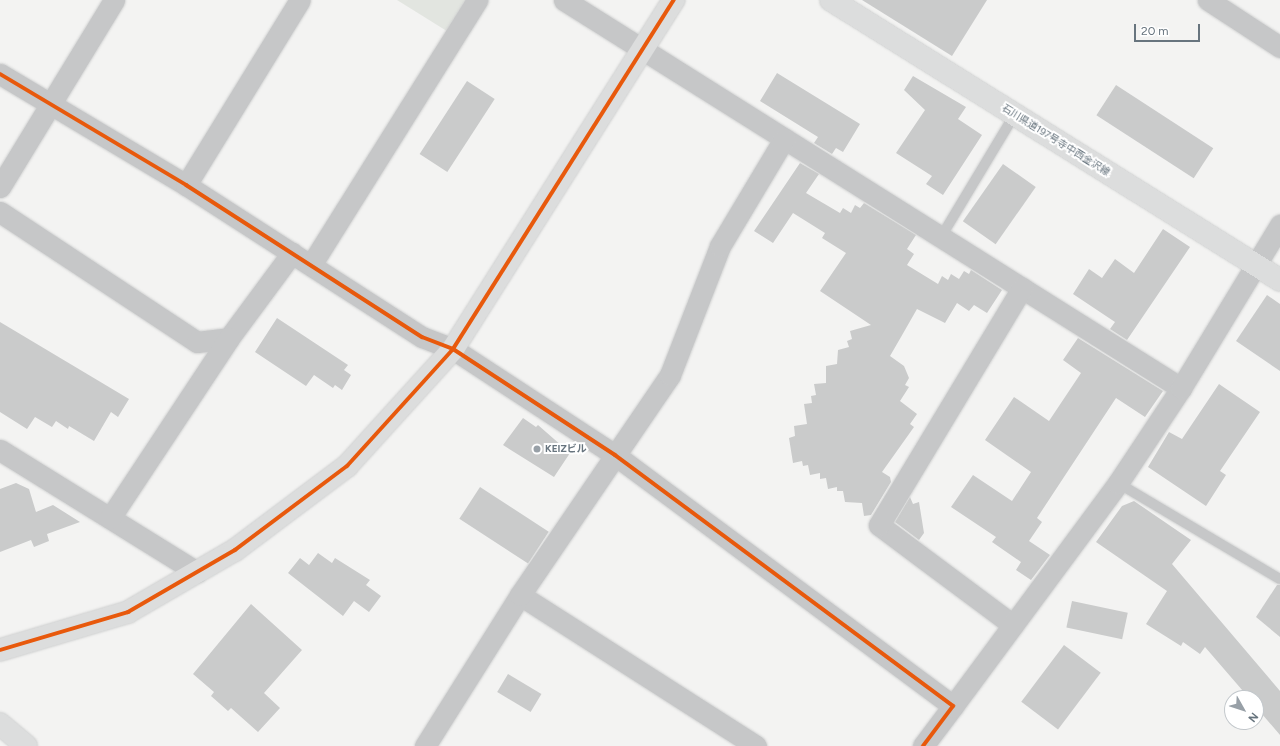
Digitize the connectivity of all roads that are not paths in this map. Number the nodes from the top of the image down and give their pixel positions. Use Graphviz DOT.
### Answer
graph roads {
  1 [pos="114,0"];
  2 [pos="300,0"];
  3 [pos="477,0"];
  4 [pos="564,0"];
  5 [pos="674,0"];
  6 [pos="831,0"];
  7 [pos="1208,0"];
  8 [pos="1280,47"];
  9 [pos="642,50"];
  10 [pos="0,74"];
  11 [pos="50,104"];
  12 [pos="1015,114"];
  13 [pos="784,139"];
  14 [pos="186,185"];
  15 [pos="0,187"];
  16 [pos="0,212"];
  17 [pos="1280,225"];
  18 [pos="941,237"];
  19 [pos="292,253"];
  20 [pos="1255,264"];
  21 [pos="311,266"];
  22 [pos="1280,280"];
  23 [pos="1022,288"];
  24 [pos="229,338"];
  25 [pos="453,349"];
  26 [pos="1181,388"];
  27 [pos="614,455"];
  28 [pos="4,457"];
  29 [pos="1118,483"];
  30 [pos="110,518"];
  31 [pos="197,572"];
  32 [pos="1280,579"];
  33 [pos="520,595"];
  34 [pos="1013,625"];
  35 [pos="0,650"];
  36 [pos="953,706"];
  37 [pos="0,724"];
  38 [pos="26,746"];
  39 [pos="424,746"];
  40 [pos="756,746"];
  41 [pos="923,746"];
  1 -- 11 [label="street"];
  2 -- 14 [label="street"];
  3 -- 21 [label="street"];
  4 -- 9 [label="street"];
  5 -- 9 [label="street"];
  6 -- 12 [label="street, 石川県道197号寺中西金沢線"];
  7 -- 8 [label="street"];
  9 -- 13 [label="street"];
  9 -- 25 [label="street"];
  10 -- 11 [label="street"];
  11 -- 14 [label="street"];
  11 -- 15 [label="street"];
  12 -- 18 [label="lane"];
  12 -- 20 [label="street, 石川県道197号寺中西金沢線"];
  13 -- 18 [label="street"];
  13 -- 27 [label="street"];
  14 -- 19 [label="street"];
  16 -- 24 [label="street"];
  17 -- 20 [label="street"];
  18 -- 23 [label="street"];
  19 -- 21 [label="street"];
  19 -- 24 [label="street"];
  20 -- 22 [label="street, 石川県道197号寺中西金沢線"];
  20 -- 26 [label="street"];
  21 -- 25 [label="street"];
  23 -- 26 [label="street"];
  23 -- 34 [label="street"];
  24 -- 30 [label="street"];
  25 -- 27 [label="street"];
  25 -- 31 [label="street"];
  26 -- 29 [label="street"];
  27 -- 33 [label="street"];
  27 -- 36 [label="street"];
  28 -- 30 [label="street"];
  29 -- 32 [label="lane"];
  29 -- 34 [label="street"];
  30 -- 31 [label="street"];
  31 -- 35 [label="street"];
  33 -- 39 [label="street"];
  33 -- 40 [label="street"];
  34 -- 36 [label="street"];
  36 -- 41 [label="street"];
  37 -- 38 [label="street"];
}
